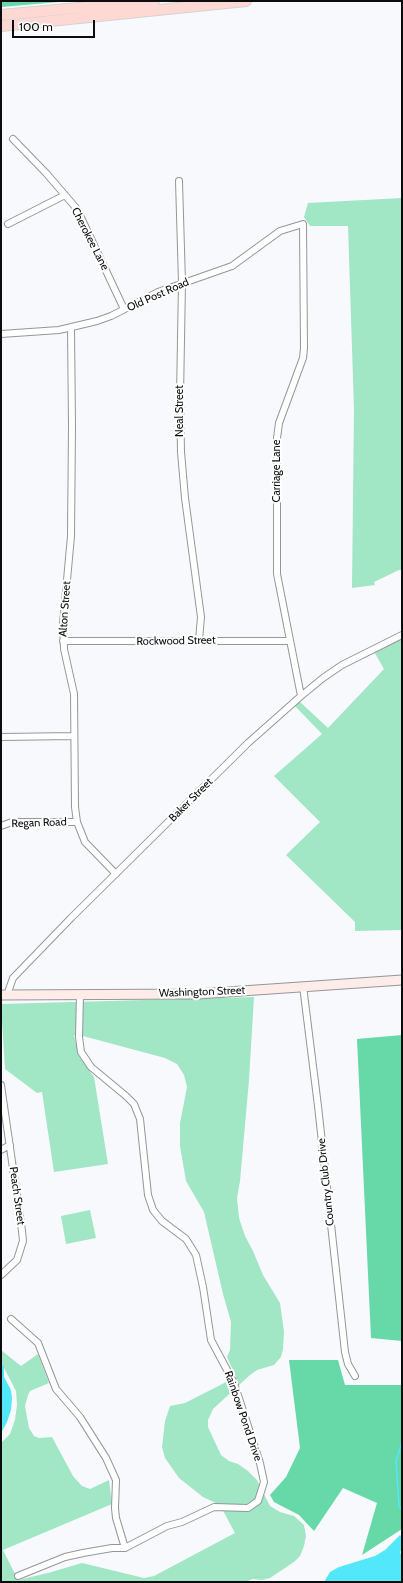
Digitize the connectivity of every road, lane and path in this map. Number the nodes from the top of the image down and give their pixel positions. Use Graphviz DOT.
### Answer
graph roads {
  1 [pos="154,1"];
  2 [pos="246,1"];
  3 [pos="1,15"];
  4 [pos="1,26"];
  5 [pos="13,139"];
  6 [pos="179,181"];
  7 [pos="65,195"];
  8 [pos="8,224"];
  9 [pos="303,224"];
  10 [pos="182,283"];
  11 [pos="124,309"];
  12 [pos="72,328"];
  13 [pos="1,334"];
  14 [pos="402,635"];
  15 [pos="199,640"];
  16 [pos="289,640"];
  17 [pos="63,641"];
  18 [pos="301,696"];
  19 [pos="74,736"];
  20 [pos="1,737"];
  21 [pos="77,822"];
  22 [pos="1,826"];
  23 [pos="116,874"];
  24 [pos="402,980"];
  25 [pos="303,986"];
  26 [pos="80,994"];
  27 [pos="4,995"];
  28 [pos="1,1085"];
  29 [pos="10,1146"];
  30 [pos="1,1150"];
  31 [pos="1,1275"];
  32 [pos="11,1318"];
  33 [pos="356,1376"];
  34 [pos="125,1548"];
  35 [pos="18,1576"];
  1 -- 3 [label="main road"];
  2 -- 4 [label="main road"];
  5 -- 7 [label="street, Cherokee Lane"];
  6 -- 10 [label="street, Neal Street"];
  7 -- 8 [label="street"];
  7 -- 11 [label="street, Cherokee Lane"];
  9 -- 10 [label="street, Old Post Road"];
  9 -- 16 [label="street, Carriage Lane"];
  10 -- 11 [label="street, Old Post Road"];
  10 -- 15 [label="street, Neal Street"];
  11 -- 12 [label="street, Old Post Road"];
  12 -- 13 [label="street, Old Post Road"];
  12 -- 17 [label="street, Alton Street"];
  14 -- 18 [label="street, Baker Street"];
  15 -- 16 [label="street, Rockwood Street"];
  15 -- 17 [label="street, Rockwood Street"];
  16 -- 18 [label="street, Carriage Lane"];
  17 -- 19 [label="street, Alton Street"];
  18 -- 23 [label="street, Baker Street"];
  19 -- 20 [label="street"];
  19 -- 21 [label="street, Alton Street"];
  21 -- 22 [label="street, Regan Road"];
  21 -- 23 [label="street, Alton Street"];
  23 -- 27 [label="street, Baker Street"];
  24 -- 25 [label="main road, Washington Street"];
  25 -- 26 [label="main road, Washington Street"];
  25 -- 33 [label="street, Country Club Drive"];
  26 -- 27 [label="main road, Washington Street"];
  26 -- 34 [label="street, Rainbow Pond Drive"];
  28 -- 29 [label="street, Peach Street"];
  29 -- 30 [label="street"];
  29 -- 31 [label="street, Peach Street"];
  32 -- 34 [label="street"];
  34 -- 35 [label="street, Rainbow Pond Drive"];
}
